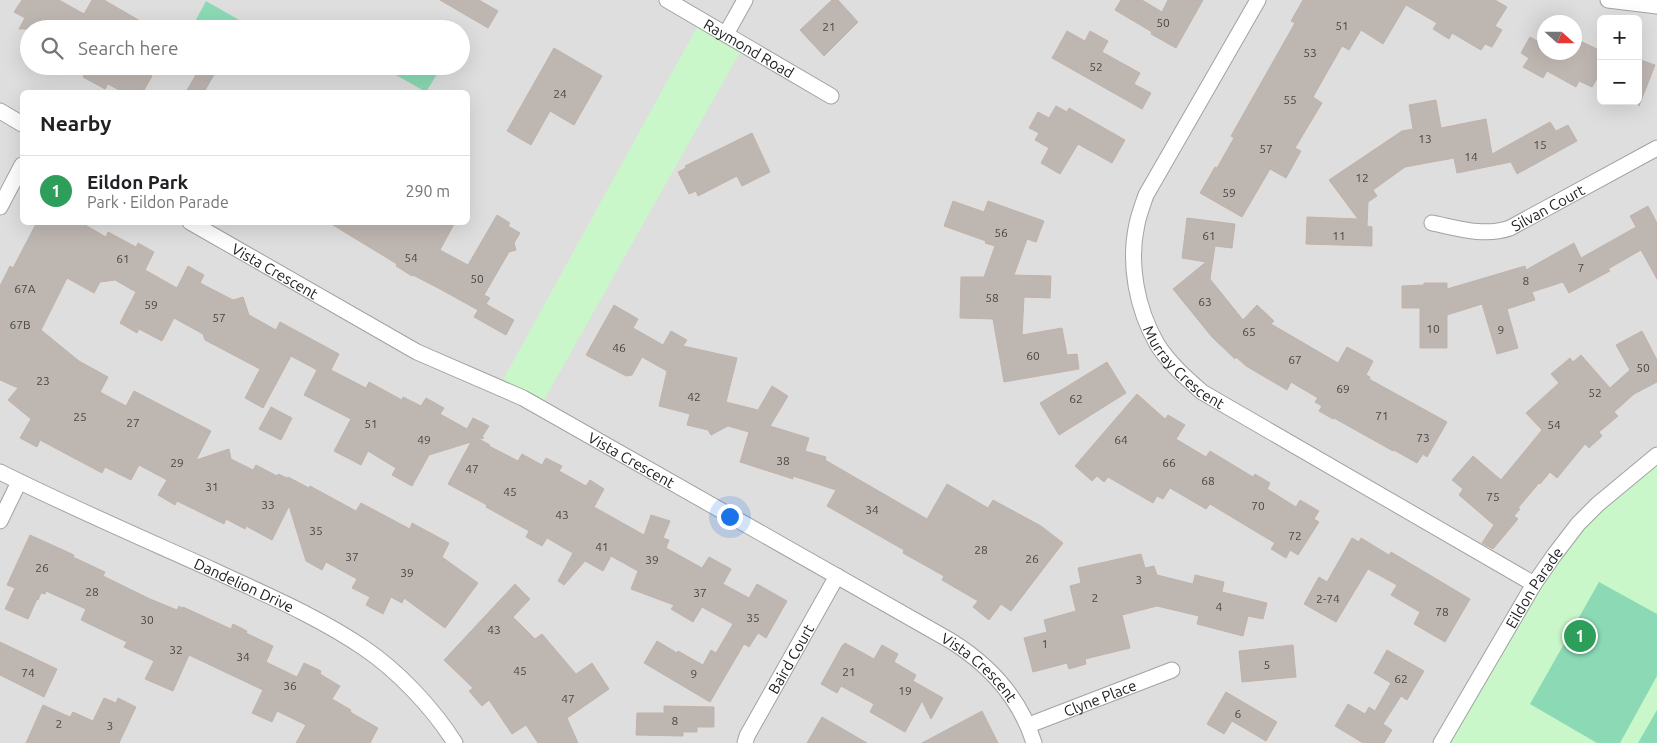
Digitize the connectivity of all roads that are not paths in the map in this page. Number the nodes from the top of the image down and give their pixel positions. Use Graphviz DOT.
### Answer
graph roads {
  1 [pos="667,0"];
  2 [pos="745,0"];
  3 [pos="1258,0"];
  4 [pos="1608,0"];
  5 [pos="1657,6"];
  6 [pos="726,34"];
  7 [pos="831,96"];
  8 [pos="0,111"];
  9 [pos="20,123"];
  10 [pos="1657,148"];
  11 [pos="20,169"];
  12 [pos="0,207"];
  13 [pos="1432,223"];
  14 [pos="195,225"];
  15 [pos="1657,455"];
  16 [pos="0,472"];
  17 [pos="19,482"];
  18 [pos="0,521"];
  19 [pos="837,576"];
  20 [pos="1534,584"];
  21 [pos="1172,670"];
  22 [pos="1028,725"];
  23 [pos="455,743"];
  24 [pos="746,743"];
  25 [pos="1034,743"];
  26 [pos="1441,743"];
  1 -- 6 [label="street, Raymond Road"];
  2 -- 6 [label="street"];
  3 -- 20 [label="street, Murray Crescent"];
  4 -- 5 [label="street"];
  6 -- 7 [label="street, Raymond Road"];
  8 -- 9 [label="street"];
  10 -- 13 [label="street, Silvan Court"];
  11 -- 12 [label="street"];
  14 -- 19 [label="street, Vista Crescent"];
  15 -- 20 [label="street, Eildon Parade"];
  16 -- 17 [label="street, Dandelion Drive"];
  17 -- 18 [label="street"];
  17 -- 23 [label="street, Dandelion Drive"];
  19 -- 22 [label="street, Vista Crescent"];
  19 -- 24 [label="street, Baird Court"];
  20 -- 26 [label="street, Eildon Parade"];
  21 -- 22 [label="street, Clyne Place"];
  22 -- 25 [label="street, Vista Crescent"];
}
